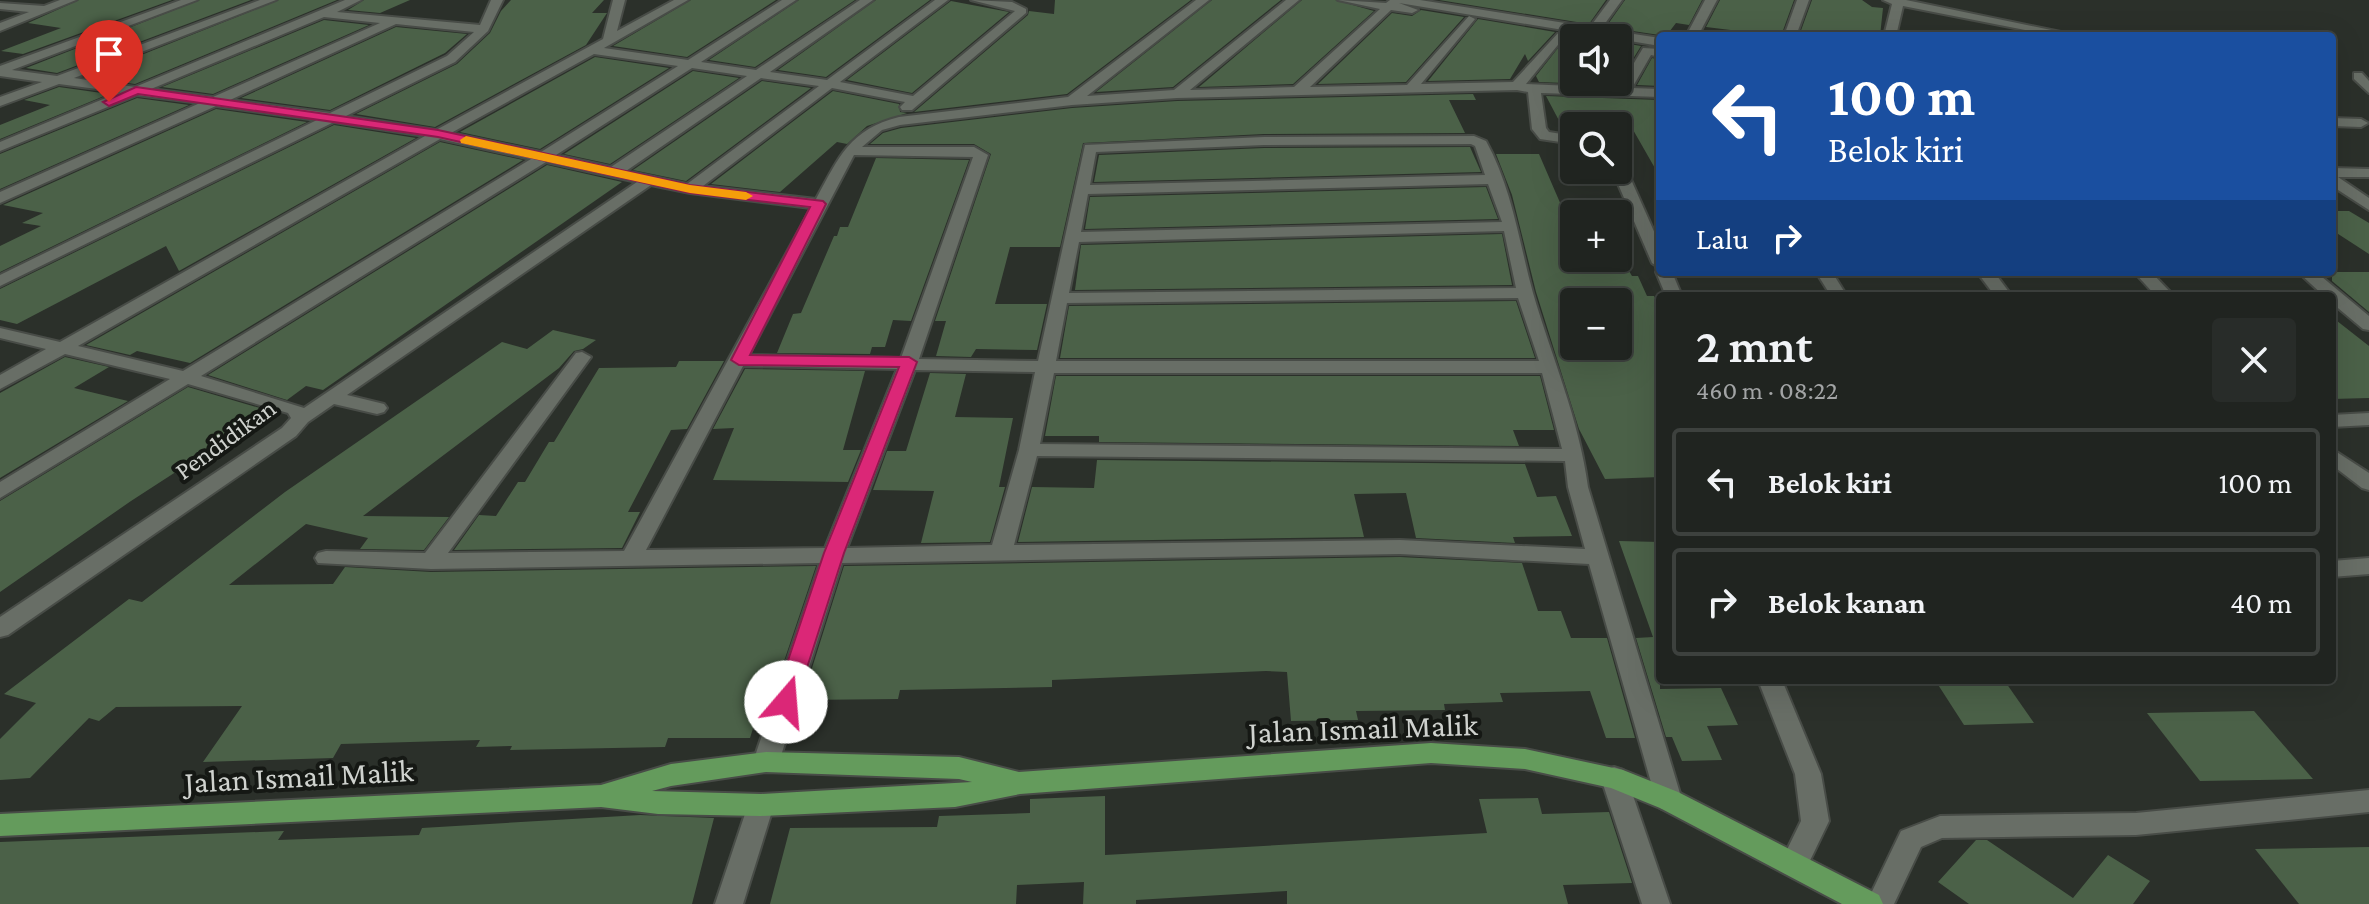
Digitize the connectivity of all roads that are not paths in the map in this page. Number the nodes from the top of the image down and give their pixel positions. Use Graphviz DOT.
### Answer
graph roads {
  1 [pos="70,0"];
  2 [pos="191,0"];
  3 [pos="270,0"];
  4 [pos="355,0"];
  5 [pos="497,0"];
  6 [pos="619,0"];
  7 [pos="682,0"];
  8 [pos="790,0"];
  9 [pos="867,0"];
  10 [pos="942,0"];
  11 [pos="977,0"];
  12 [pos="1203,0"];
  13 [pos="1293,0"];
  14 [pos="1344,0"];
  15 [pos="1616,0"];
  16 [pos="1711,0"];
  17 [pos="1803,0"];
  18 [pos="1894,1"];
  19 [pos="1394,2"];
  20 [pos="1427,2"];
  21 [pos="0,6"];
  22 [pos="45,10"];
  23 [pos="320,14"];
  24 [pos="1469,19"];
  25 [pos="396,20"];
  26 [pos="1599,24"];
  27 [pos="1560,25"];
  28 [pos="0,27"];
  29 [pos="484,29"];
  30 [pos="1694,32"];
  31 [pos="1791,32"];
  32 [pos="1890,32"];
  33 [pos="2053,32"];
  34 [pos="1560,35"];
  35 [pos="1632,38"];
  36 [pos="608,41"];
  37 [pos="1656,41"];
  38 [pos="1632,48"];
  39 [pos="594,50"];
  40 [pos="1653,52"];
  41 [pos="688,64"];
  42 [pos="0,71"];
  43 [pos="756,75"];
  44 [pos="2358,76"];
  45 [pos="62,78"];
  46 [pos="1632,80"];
  47 [pos="829,84"];
  48 [pos="1517,86"];
  49 [pos="1412,87"];
  50 [pos="1534,89"];
  51 [pos="2369,89"];
  52 [pos="1560,90"];
  53 [pos="136,91"];
  54 [pos="1298,91"];
  55 [pos="1632,91"];
  56 [pos="1656,93"];
  57 [pos="1177,94"];
  58 [pos="915,100"];
  59 [pos="1072,101"];
  60 [pos="0,102"];
  61 [pos="215,102"];
  62 [pos="331,116"];
  63 [pos="2336,119"];
  64 [pos="899,121"];
  65 [pos="2361,123"];
  66 [pos="438,134"];
  67 [pos="1560,138"];
  68 [pos="0,147"];
  69 [pos="849,151"];
  70 [pos="542,158"];
  71 [pos="2336,172"];
  72 [pos="613,173"];
  73 [pos="2369,173"];
  74 [pos="1492,179"];
  75 [pos="649,180"];
  76 [pos="2336,182"];
  77 [pos="1626,184"];
  78 [pos="690,189"];
  79 [pos="1084,190"];
  80 [pos="0,198"];
  81 [pos="819,204"];
  82 [pos="2369,205"];
  83 [pos="1511,226"];
  84 [pos="1073,237"];
  85 [pos="1656,254"];
  86 [pos="1988,276"];
  87 [pos="2146,276"];
  88 [pos="2311,276"];
  89 [pos="0,281"];
  90 [pos="2001,292"];
  91 [pos="2162,292"];
  92 [pos="2330,292"];
  93 [pos="1525,293"];
  94 [pos="2336,297"];
  95 [pos="1059,298"];
  96 [pos="2369,325"];
  97 [pos="0,333"];
  98 [pos="64,347"];
  99 [pos="582,357"];
  100 [pos="739,360"];
  101 [pos="909,362"];
  102 [pos="1045,367"];
  103 [pos="1550,367"];
  104 [pos="182,376"];
  105 [pos="0,383"];
  106 [pos="334,398"];
  107 [pos="377,408"];
  108 [pos="301,418"];
  109 [pos="2369,419"];
  110 [pos="2336,421"];
  111 [pos="1029,450"];
  112 [pos="1574,455"];
  113 [pos="2336,458"];
  114 [pos="2369,483"];
  115 [pos="0,491"];
  116 [pos="1001,551"];
  117 [pos="834,553"];
  118 [pos="632,557"];
  119 [pos="1600,557"];
  120 [pos="326,558"];
  121 [pos="431,561"];
  122 [pos="2369,566"];
  123 [pos="2336,569"];
  124 [pos="0,629"];
  125 [pos="1772,684"];
  126 [pos="766,762"];
  127 [pos="1614,778"];
  128 [pos="1020,783"];
  129 [pos="601,796"];
  130 [pos="1669,800"];
  131 [pos="2369,801"];
  132 [pos="761,805"];
  133 [pos="0,825"];
  134 [pos="1794,864"];
  135 [pos="729,904"];
  136 [pos="1656,904"];
  137 [pos="1869,904"];
  138 [pos="1880,904"];
  1 -- 22 [label="street"];
  2 -- 42 [label="street"];
  3 -- 45 [label="street"];
  4 -- 23 [label="street"];
  5 -- 29 [label="street"];
  6 -- 36 [label="street"];
  7 -- 36 [label="street"];
  8 -- 41 [label="street"];
  9 -- 43 [label="street"];
  10 -- 47 [label="street"];
  11 -- 58 [label="street"];
  12 -- 59 [label="street"];
  13 -- 57 [label="street"];
  14 -- 19 [label="street"];
  15 -- 26 [label="street"];
  16 -- 30 [label="street"];
  17 -- 31 [label="street"];
  18 -- 32 [label="street"];
  18 -- 33 [label="street"];
  19 -- 20 [label="street"];
  19 -- 24 [label="street"];
  19 -- 54 [label="street"];
  20 -- 27 [label="street"];
  21 -- 22 [label="street"];
  22 -- 28 [label="street"];
  23 -- 25 [label="street"];
  23 -- 53 [label="street"];
  24 -- 34 [label="street"];
  24 -- 49 [label="street"];
  25 -- 29 [label="street"];
  25 -- 61 [label="street"];
  29 -- 62 [label="street"];
  34 -- 48 [label="street"];
  35 -- 37 [label="street"];
  36 -- 39 [label="street"];
  38 -- 40 [label="street"];
  39 -- 41 [label="street"];
  39 -- 66 [label="street"];
  40 -- 46 [label="street"];
  41 -- 43 [label="street"];
  41 -- 70 [label="street"];
  42 -- 45 [label="street"];
  43 -- 47 [label="street"];
  43 -- 72 [label="street"];
  44 -- 51 [label="street"];
  45 -- 53 [label="street"];
  45 -- 60 [label="street"];
  47 -- 58 [label="street"];
  47 -- 78 [label="street"];
  48 -- 49 [label="street"];
  48 -- 50 [label="street"];
  49 -- 54 [label="street"];
  50 -- 52 [label="street"];
  50 -- 67 [label="street"];
  53 -- 61 [label="street"];
  53 -- 68 [label="street"];
  54 -- 57 [label="street"];
  55 -- 56 [label="street"];
  57 -- 59 [label="street"];
  58 -- 64 [label="street"];
  59 -- 64 [label="street"];
  61 -- 62 [label="street"];
  61 -- 80 [label="street"];
  62 -- 66 [label="street"];
  62 -- 89 [label="street"];
  63 -- 65 [label="street"];
  64 -- 69 [label="street"];
  66 -- 70 [label="street"];
  66 -- 98 [label="street"];
  69 -- 81 [label="street"];
  69 -- 101 [label="street"];
  70 -- 72 [label="street"];
  70 -- 104 [label="street"];
  71 -- 73 [label="street"];
  72 -- 75 [label="street"];
  74 -- 79 [label="street"];
  74 -- 79 [label="street"];
  74 -- 83 [label="street"];
  75 -- 78 [label="street"];
  75 -- 106 [label="street"];
  76 -- 82 [label="street"];
  77 -- 85 [label="street"];
  78 -- 81 [label="street"];
  79 -- 84 [label="street"];
  81 -- 100 [label="street"];
  83 -- 84 [label="street"];
  83 -- 93 [label="street"];
  84 -- 95 [label="street"];
  86 -- 90 [label="street"];
  87 -- 91 [label="street"];
  88 -- 92 [label="street"];
  93 -- 95 [label="street"];
  93 -- 103 [label="street"];
  94 -- 96 [label="street"];
  95 -- 102 [label="street"];
  97 -- 98 [label="street, Pendidikan"];
  98 -- 104 [label="street, Pendidikan"];
  98 -- 105 [label="street"];
  99 -- 121 [label="street"];
  100 -- 101 [label="street"];
  100 -- 118 [label="street"];
  101 -- 102 [label="street"];
  101 -- 117 [label="street"];
  102 -- 103 [label="street"];
  102 -- 111 [label="street"];
  103 -- 112 [label="street"];
  104 -- 108 [label="street, Pendidikan"];
  104 -- 115 [label="street"];
  106 -- 107 [label="street"];
  106 -- 108 [label="street"];
  108 -- 124 [label="street, Pendidikan"];
  109 -- 110 [label="street"];
  111 -- 112 [label="street"];
  111 -- 116 [label="street"];
  112 -- 119 [label="street"];
  113 -- 114 [label="street"];
  116 -- 117 [label="street"];
  116 -- 119 [label="street"];
  117 -- 118 [label="street"];
  117 -- 126 [label="street"];
  118 -- 121 [label="street"];
  119 -- 130 [label="street"];
  120 -- 121 [label="street"];
  122 -- 123 [label="street"];
  125 -- 134 [label="street"];
  126 -- 128 [label="main road, Jalan Ismail Malik"];
  126 -- 129 [label="main road, Jalan Ismail Malik"];
  127 -- 128 [label="main road, Jalan Ismail Malik"];
  127 -- 130 [label="main road, Jalan Ismail Malik"];
  127 -- 136 [label="street"];
  128 -- 132 [label="main road, Jalan Ismail Malik"];
  129 -- 132 [label="main road, Jalan Ismail Malik"];
  129 -- 133 [label="main road, Jalan Ismail Malik"];
  130 -- 134 [label="main road, Jalan Ismail Malik"];
  131 -- 138 [label="street"];
  132 -- 135 [label="street"];
  134 -- 137 [label="main road, Jalan Ismail Malik"];
}
